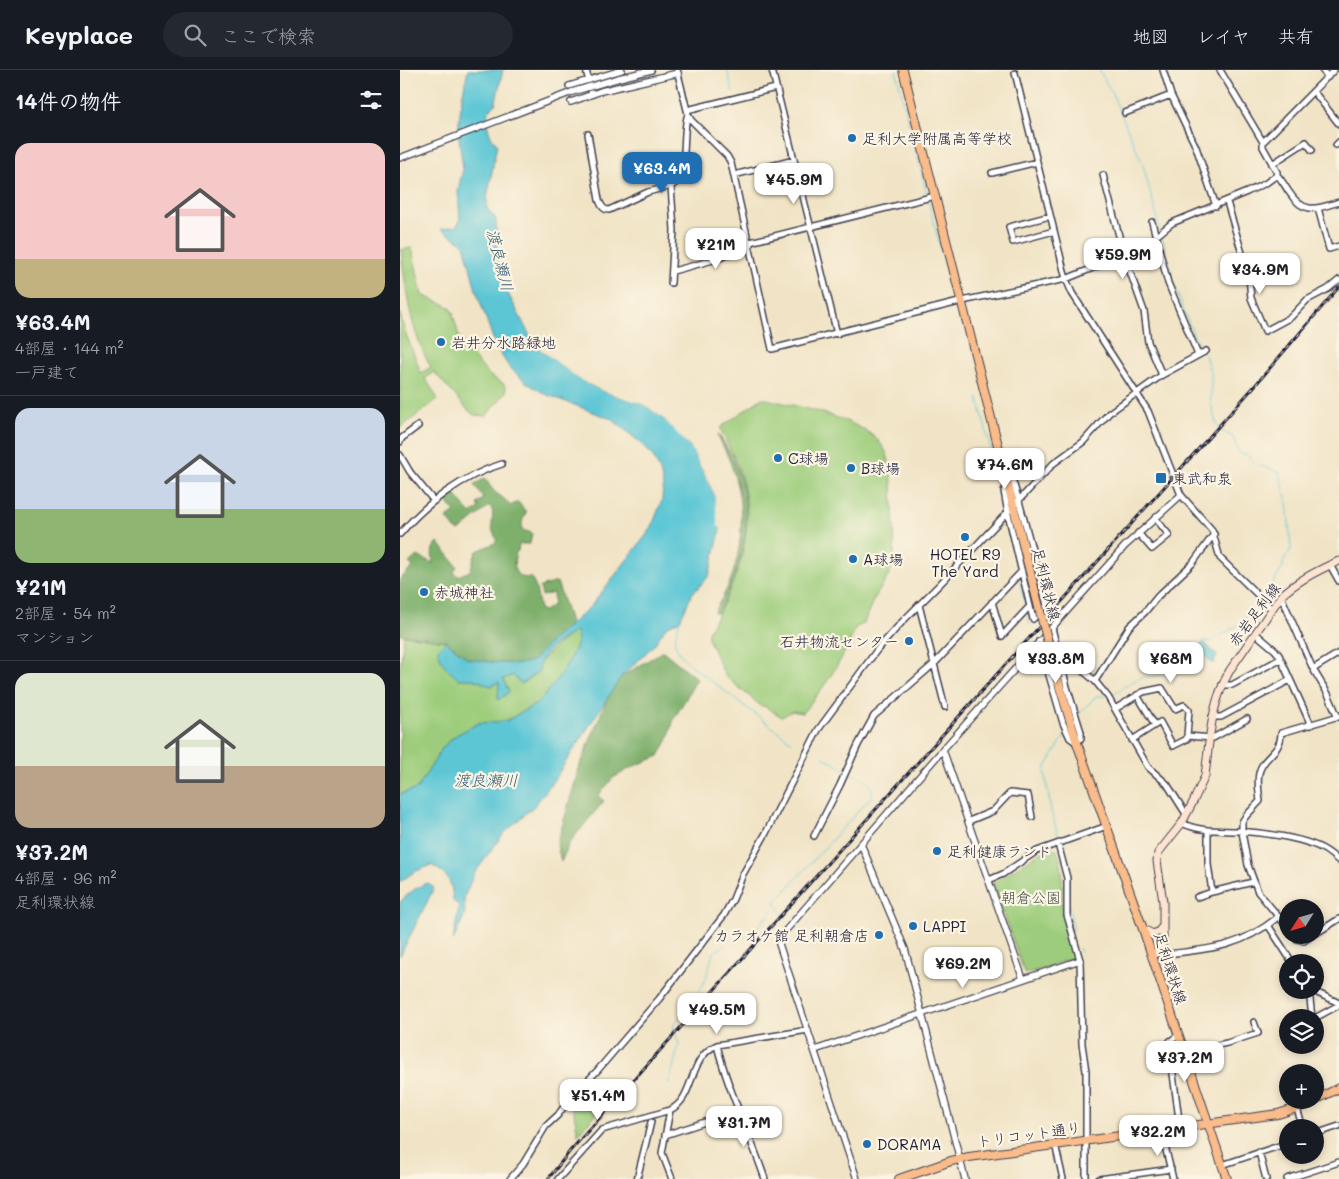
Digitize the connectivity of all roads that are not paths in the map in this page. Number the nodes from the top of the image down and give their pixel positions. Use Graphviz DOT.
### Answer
graph roads {
  1 [pos="586,70"];
  2 [pos="622,70"];
  3 [pos="651,70"];
  4 [pos="772,70"];
  5 [pos="903,70"];
  6 [pos="1163,70"];
  7 [pos="1220,70"];
  8 [pos="1322,70"];
  9 [pos="1334,70"];
  10 [pos="677,72"];
  11 [pos="1015,72"];
  12 [pos="1328,77"];
  13 [pos="588,80"];
  14 [pos="569,86"];
  15 [pos="776,88"];
  16 [pos="1314,92"];
  17 [pos="592,94"];
  18 [pos="1171,95"];
  19 [pos="570,102"];
  20 [pos="687,112"];
  21 [pos="1125,113"];
  22 [pos="1339,124"];
  23 [pos="588,134"];
  24 [pos="1263,142"];
  25 [pos="1312,150"];
  26 [pos="400,158"];
  27 [pos="794,160"];
  28 [pos="1037,162"];
  29 [pos="1272,164"];
  30 [pos="992,173"];
  31 [pos="734,175"];
  32 [pos="1103,175"];
  33 [pos="1277,176"];
  34 [pos="671,186"];
  35 [pos="935,196"];
  36 [pos="1227,202"];
  37 [pos="1339,202"];
  38 [pos="1216,206"];
  39 [pos="1318,208"];
  40 [pos="1050,216"];
  41 [pos="1152,222"];
  42 [pos="810,228"];
  43 [pos="1054,231"];
  44 [pos="1156,236"];
  45 [pos="750,244"];
  46 [pos="1339,246"];
  47 [pos="1124,255"];
  48 [pos="673,271"];
  49 [pos="1066,279"];
  50 [pos="1339,280"];
  51 [pos="671,283"];
  52 [pos="962,302"];
  53 [pos="837,334"];
  54 [pos="1206,351"];
  55 [pos="1198,355"];
  56 [pos="1162,375"];
  57 [pos="1137,393"];
  58 [pos="418,426"];
  59 [pos="400,442"];
  60 [pos="400,455"];
  61 [pos="502,464"];
  62 [pos="1004,472"];
  63 [pos="1181,495"];
  64 [pos="433,500"];
  65 [pos="1019,501"];
  66 [pos="1010,511"];
  67 [pos="1155,518"];
  68 [pos="1138,533"];
  69 [pos="400,534"];
  70 [pos="1214,534"];
  71 [pos="1339,561"];
  72 [pos="1330,565"];
  73 [pos="1022,571"];
  74 [pos="1339,581"];
  75 [pos="1281,596"];
  76 [pos="992,602"];
  77 [pos="919,605"];
  78 [pos="1030,606"];
  79 [pos="1272,609"];
  80 [pos="1052,628"];
  81 [pos="1255,633"];
  82 [pos="1039,641"];
  83 [pos="1058,653"];
  84 [pos="1339,653"];
  85 [pos="1280,659"];
  86 [pos="935,663"];
  87 [pos="1313,669"];
  88 [pos="1290,680"];
  89 [pos="1095,681"];
  90 [pos="1222,685"];
  91 [pos="1137,695"];
  92 [pos="945,707"];
  93 [pos="1115,709"];
  94 [pos="1212,717"];
  95 [pos="1339,717"];
  96 [pos="1247,719"];
  97 [pos="1155,725"];
  98 [pos="1311,725"];
  99 [pos="1187,736"];
  100 [pos="1210,736"];
  101 [pos="1132,740"];
  102 [pos="1077,743"];
  103 [pos="944,750"];
  104 [pos="1186,814"];
  105 [pos="1032,817"];
  106 [pos="969,821"];
  107 [pos="1182,823"];
  108 [pos="1106,826"];
  109 [pos="1208,830"];
  110 [pos="1242,832"];
  111 [pos="814,836"];
  112 [pos="861,844"];
  113 [pos="1058,844"];
  114 [pos="1339,861"];
  115 [pos="989,880"];
  116 [pos="1253,882"];
  117 [pos="1212,892"];
  118 [pos="1197,896"];
  119 [pos="733,899"];
  120 [pos="738,906"];
  121 [pos="1278,917"];
  122 [pos="1339,919"];
  123 [pos="1268,925"];
  124 [pos="1163,926"];
  125 [pos="1324,928"];
  126 [pos="1143,929"];
  127 [pos="1160,949"];
  128 [pos="1287,954"];
  129 [pos="1152,958"];
  130 [pos="1080,960"];
  131 [pos="1023,979"];
  132 [pos="1324,997"];
  133 [pos="1339,1004"];
  134 [pos="1324,1012"];
  135 [pos="922,1014"];
  136 [pos="1254,1022"];
  137 [pos="808,1030"];
  138 [pos="1179,1035"];
  139 [pos="717,1045"];
  140 [pos="815,1050"];
  141 [pos="1185,1052"];
  142 [pos="1339,1088"];
  143 [pos="1324,1096"];
  144 [pos="1296,1109"];
  145 [pos="670,1110"];
  146 [pos="739,1111"];
  147 [pos="1300,1119"];
  148 [pos="651,1122"];
  149 [pos="1208,1123"];
  150 [pos="1339,1126"];
  151 [pos="1180,1127"];
  152 [pos="1161,1130"];
  153 [pos="1324,1131"];
  154 [pos="666,1135"];
  155 [pos="1085,1141"];
  156 [pos="1056,1144"];
  157 [pos="1279,1146"];
  158 [pos="1259,1152"];
  159 [pos="960,1158"];
  160 [pos="1339,1162"];
  161 [pos="1222,1165"];
  162 [pos="1171,1169"];
  163 [pos="1134,1177"];
  164 [pos="510,1179"];
  165 [pos="558,1179"];
  166 [pos="637,1179"];
  167 [pos="672,1179"];
  168 [pos="765,1179"];
  169 [pos="857,1179"];
  170 [pos="899,1179"];
  171 [pos="965,1179"];
  172 [pos="1063,1179"];
  173 [pos="1086,1179"];
  174 [pos="1099,1179"];
  175 [pos="1173,1179"];
  176 [pos="1227,1179"];
  177 [pos="1266,1179"];
  178 [pos="1287,1179"];
  1 -- 13 [label="street"];
  2 -- 13 [label="street"];
  3 -- 26 [label="street, bridge"];
  4 -- 15 [label="street"];
  5 -- 35 [label="main road, 足利環状線"];
  6 -- 18 [label="street"];
  7 -- 24 [label="street"];
  8 -- 12 [label="street"];
  9 -- 12 [label="street"];
  10 -- 17 [label="street"];
  10 -- 20 [label="street"];
  11 -- 28 [label="street"];
  12 -- 16 [label="street"];
  13 -- 14 [label="street"];
  13 -- 17 [label="street"];
  15 -- 20 [label="street"];
  15 -- 27 [label="street"];
  16 -- 22 [label="street"];
  16 -- 24 [label="street"];
  17 -- 19 [label="street"];
  18 -- 21 [label="street"];
  18 -- 38 [label="street"];
  20 -- 31 [label="street"];
  20 -- 34 [label="street"];
  23 -- 34 [label="street"];
  24 -- 29 [label="street"];
  25 -- 29 [label="street"];
  27 -- 31 [label="street"];
  27 -- 42 [label="street"];
  28 -- 30 [label="street"];
  28 -- 40 [label="street"];
  29 -- 33 [label="street"];
  31 -- 45 [label="street"];
  32 -- 47 [label="street"];
  33 -- 36 [label="street"];
  33 -- 39 [label="street"];
  34 -- 48 [label="street"];
  35 -- 42 [label="street"];
  35 -- 52 [label="main road, 足利環状線"];
  36 -- 38 [label="street"];
  36 -- 50 [label="street"];
  37 -- 39 [label="street"];
  38 -- 44 [label="street"];
  39 -- 46 [label="street"];
  40 -- 43 [label="street"];
  40 -- 43 [label="street"];
  41 -- 44 [label="street"];
  42 -- 45 [label="street"];
  42 -- 53 [label="street"];
  43 -- 49 [label="street"];
  44 -- 47 [label="street"];
  44 -- 55 [label="street"];
  45 -- 48 [label="street"];
  45 -- 53 [label="street"];
  47 -- 49 [label="street"];
  47 -- 56 [label="street"];
  48 -- 51 [label="street"];
  49 -- 52 [label="street"];
  49 -- 57 [label="street"];
  52 -- 53 [label="street"];
  52 -- 62 [label="main road, 足利環状線"];
  54 -- 55 [label="street"];
  55 -- 56 [label="street"];
  56 -- 57 [label="street"];
  57 -- 63 [label="street"];
  57 -- 65 [label="street"];
  58 -- 59 [label="street"];
  60 -- 64 [label="street"];
  61 -- 64 [label="street"];
  62 -- 65 [label="street"];
  62 -- 66 [label="main road, 足利環状線"];
  63 -- 67 [label="street"];
  63 -- 70 [label="street"];
  64 -- 69 [label="street"];
  65 -- 66 [label="street"];
  65 -- 78 [label="street"];
  66 -- 73 [label="street"];
  66 -- 77 [label="street"];
  66 -- 102 [label="main road, 足利環状線, bridge"];
  67 -- 68 [label="street"];
  67 -- 68 [label="street"];
  68 -- 80 [label="street"];
  70 -- 79 [label="street"];
  70 -- 89 [label="street"];
  71 -- 72 [label="main road, 赤岩足利線"];
  72 -- 74 [label="street"];
  72 -- 75 [label="main road, 赤岩足利線"];
  73 -- 76 [label="street"];
  73 -- 78 [label="street"];
  75 -- 79 [label="main road, 赤岩足利線"];
  75 -- 87 [label="street"];
  76 -- 78 [label="street"];
  76 -- 86 [label="street"];
  77 -- 86 [label="street"];
  77 -- 119 [label="street"];
  79 -- 81 [label="main road, 赤岩足利線"];
  80 -- 82 [label="street"];
  80 -- 83 [label="street"];
  81 -- 85 [label="street"];
  81 -- 90 [label="main road, 赤岩足利線"];
  82 -- 102 [label="street"];
  82 -- 103 [label="street"];
  83 -- 89 [label="street"];
  83 -- 102 [label="street"];
  84 -- 87 [label="street"];
  85 -- 88 [label="street"];
  85 -- 90 [label="street"];
  86 -- 92 [label="street"];
  86 -- 111 [label="street"];
  87 -- 95 [label="street"];
  88 -- 94 [label="street"];
  88 -- 98 [label="street"];
  89 -- 93 [label="street"];
  90 -- 94 [label="main road, 赤岩足利線"];
  91 -- 93 [label="street"];
  91 -- 97 [label="street"];
  91 -- 99 [label="street"];
  93 -- 101 [label="street"];
  94 -- 100 [label="main road, 赤岩足利線"];
  95 -- 98 [label="street"];
  96 -- 100 [label="street"];
  97 -- 99 [label="street"];
  97 -- 101 [label="street"];
  98 -- 110 [label="street"];
  99 -- 100 [label="street"];
  100 -- 104 [label="main road, 赤岩足利線"];
  101 -- 104 [label="street"];
  102 -- 108 [label="main road, 足利環状線"];
  103 -- 106 [label="street"];
  103 -- 112 [label="street"];
  104 -- 107 [label="main road, 赤岩足利線"];
  105 -- 106 [label="street"];
  106 -- 115 [label="street"];
  107 -- 109 [label="street"];
  107 -- 124 [label="main road, 赤岩足利線"];
  108 -- 113 [label="street"];
  108 -- 126 [label="main road, 足利環状線"];
  109 -- 110 [label="street"];
  109 -- 117 [label="street"];
  110 -- 114 [label="street"];
  110 -- 116 [label="street"];
  112 -- 135 [label="street"];
  112 -- 137 [label="street"];
  113 -- 115 [label="street"];
  113 -- 130 [label="street"];
  115 -- 131 [label="street"];
  116 -- 117 [label="street"];
  116 -- 121 [label="street"];
  117 -- 118 [label="street"];
  119 -- 120 [label="street"];
  119 -- 164 [label="street"];
  121 -- 123 [label="street"];
  122 -- 125 [label="street"];
  123 -- 127 [label="street"];
  123 -- 128 [label="street"];
  124 -- 126 [label="main road"];
  124 -- 127 [label="main road, 赤岩足利線"];
  126 -- 129 [label="main road, 足利環状線"];
  127 -- 129 [label="main road"];
  129 -- 138 [label="main road, 足利環状線"];
  130 -- 131 [label="street"];
  130 -- 155 [label="street"];
  131 -- 135 [label="street"];
  132 -- 133 [label="street"];
  133 -- 134 [label="street"];
  135 -- 140 [label="street"];
  135 -- 159 [label="street"];
  136 -- 141 [label="street"];
  137 -- 139 [label="street"];
  137 -- 140 [label="street"];
  138 -- 141 [label="main road, 足利環状線"];
  138 -- 151 [label="street"];
  139 -- 145 [label="street"];
  139 -- 146 [label="street"];
  140 -- 169 [label="street"];
  141 -- 149 [label="main road, 足利環状線"];
  142 -- 143 [label="main road, トリコット通り"];
  144 -- 147 [label="street"];
  144 -- 149 [label="main road, トリコット通り"];
  145 -- 154 [label="street"];
  145 -- 165 [label="street"];
  146 -- 154 [label="street"];
  146 -- 168 [label="street"];
  148 -- 166 [label="street"];
  149 -- 151 [label="main road, トリコット通り"];
  149 -- 161 [label="main road, 足利環状線"];
  150 -- 153 [label="street"];
  151 -- 152 [label="main road, トリコット通り"];
  152 -- 155 [label="main road, トリコット通り"];
  152 -- 162 [label="street"];
  154 -- 167 [label="street"];
  155 -- 156 [label="main road, トリコット通り"];
  155 -- 173 [label="street"];
  156 -- 159 [label="main road, トリコット通り"];
  156 -- 172 [label="street"];
  157 -- 158 [label="street"];
  158 -- 161 [label="street"];
  158 -- 177 [label="street"];
  159 -- 170 [label="main road, トリコット通り"];
  159 -- 171 [label="street"];
  160 -- 178 [label="street"];
  161 -- 176 [label="main road, 足利環状線"];
  162 -- 163 [label="street"];
  162 -- 175 [label="street"];
  163 -- 174 [label="street"];
}
